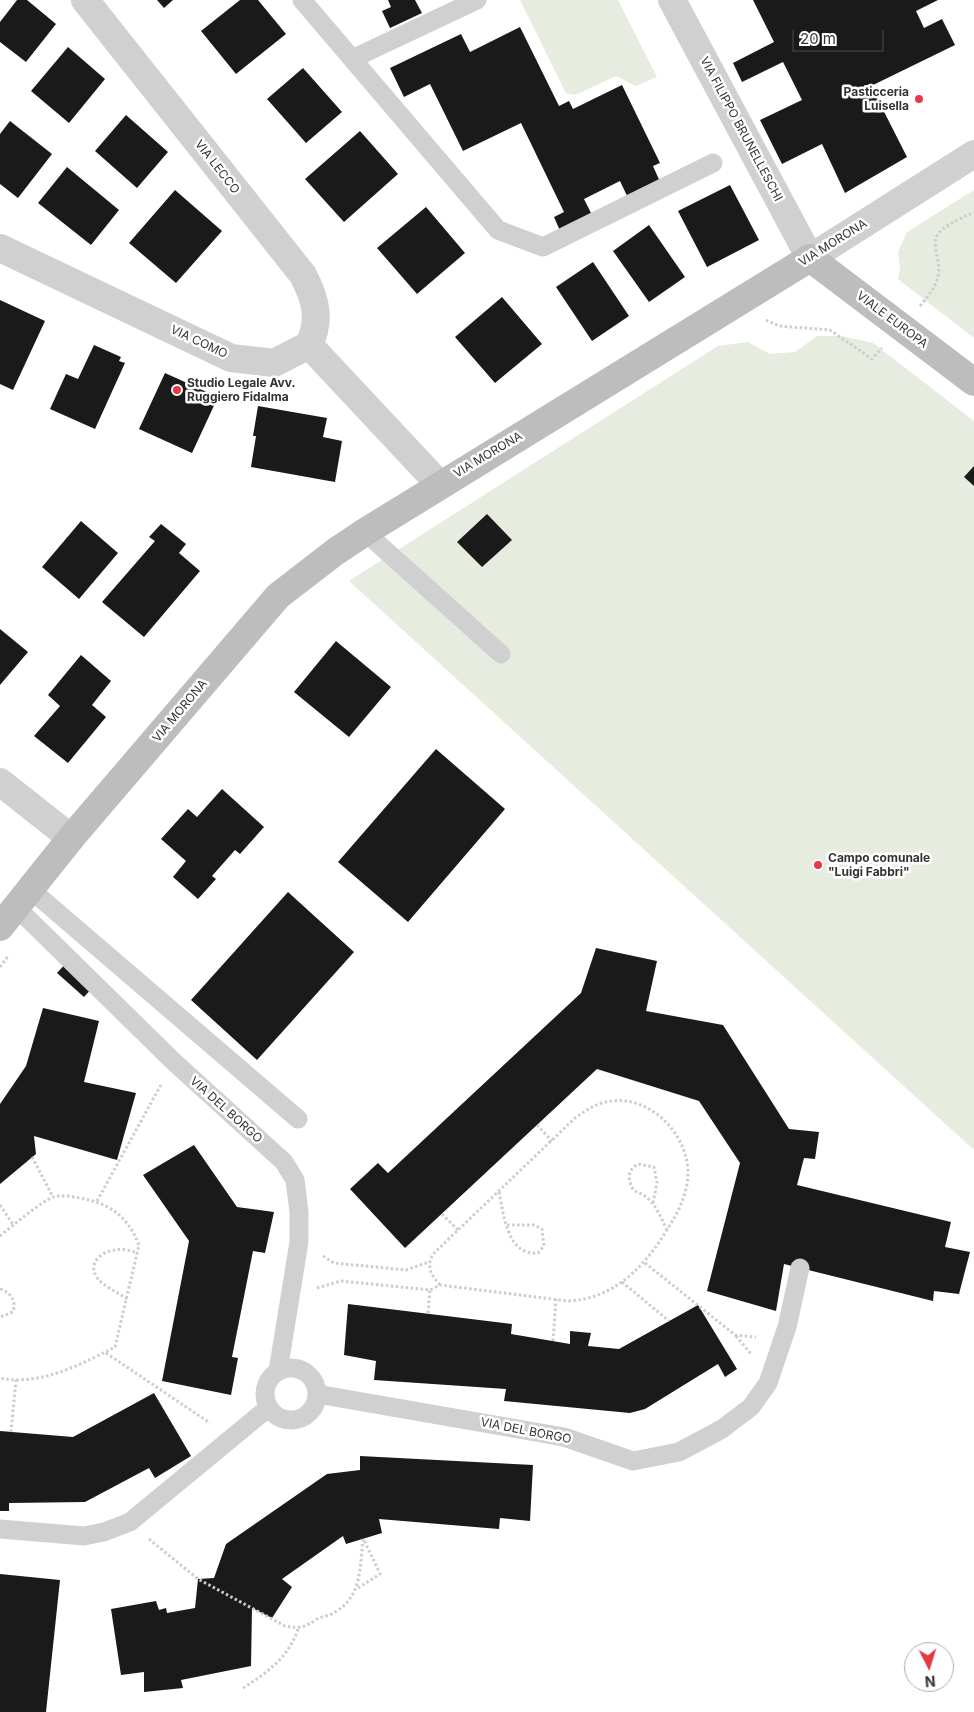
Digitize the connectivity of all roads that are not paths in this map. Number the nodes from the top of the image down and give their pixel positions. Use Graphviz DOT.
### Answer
graph roads {
  1 [pos="85,0"];
  2 [pos="302,0"];
  3 [pos="477,0"];
  4 [pos="672,0"];
  5 [pos="352,59"];
  6 [pos="974,154"];
  7 [pos="713,163"];
  8 [pos="0,248"];
  9 [pos="810,258"];
  10 [pos="309,345"];
  11 [pos="974,382"];
  12 [pos="440,485"];
  13 [pos="365,532"];
  14 [pos="501,654"];
  15 [pos="0,782"];
  16 [pos="72,838"];
  17 [pos="15,908"];
  18 [pos="298,1119"];
  19 [pos="800,1268"];
  20 [pos="278,1371"];
  21 [pos="317,1394"];
  22 [pos="268,1408"];
  23 [pos="0,1528"];
  1 -- 10 [label="street, VIA LECCO"];
  2 -- 5 [label="lane"];
  3 -- 5 [label="lane"];
  4 -- 9 [label="street, VIA FILIPPO BRUNELLESCHI"];
  5 -- 7 [label="lane"];
  6 -- 9 [label="street, VIA MORONA"];
  8 -- 10 [label="street, VIA COMO"];
  9 -- 11 [label="main road, VIALE EUROPA"];
  9 -- 12 [label="main road, VIA MORONA"];
  10 -- 12 [label="street"];
  12 -- 13 [label="main road, VIA MORONA"];
  13 -- 14 [label="lane"];
  13 -- 16 [label="main road, VIA MORONA"];
  15 -- 16 [label="street"];
  16 -- 17 [label="main road, VIA MORONA"];
  17 -- 18 [label="lane"];
  17 -- 20 [label="lane, VIA DEL BORGO"];
  19 -- 21 [label="lane, VIA DEL BORGO"];
  20 -- 21 [label="lane"];
  20 -- 22 [label="lane"];
  21 -- 22 [label="lane"];
  22 -- 23 [label="lane"];
}
